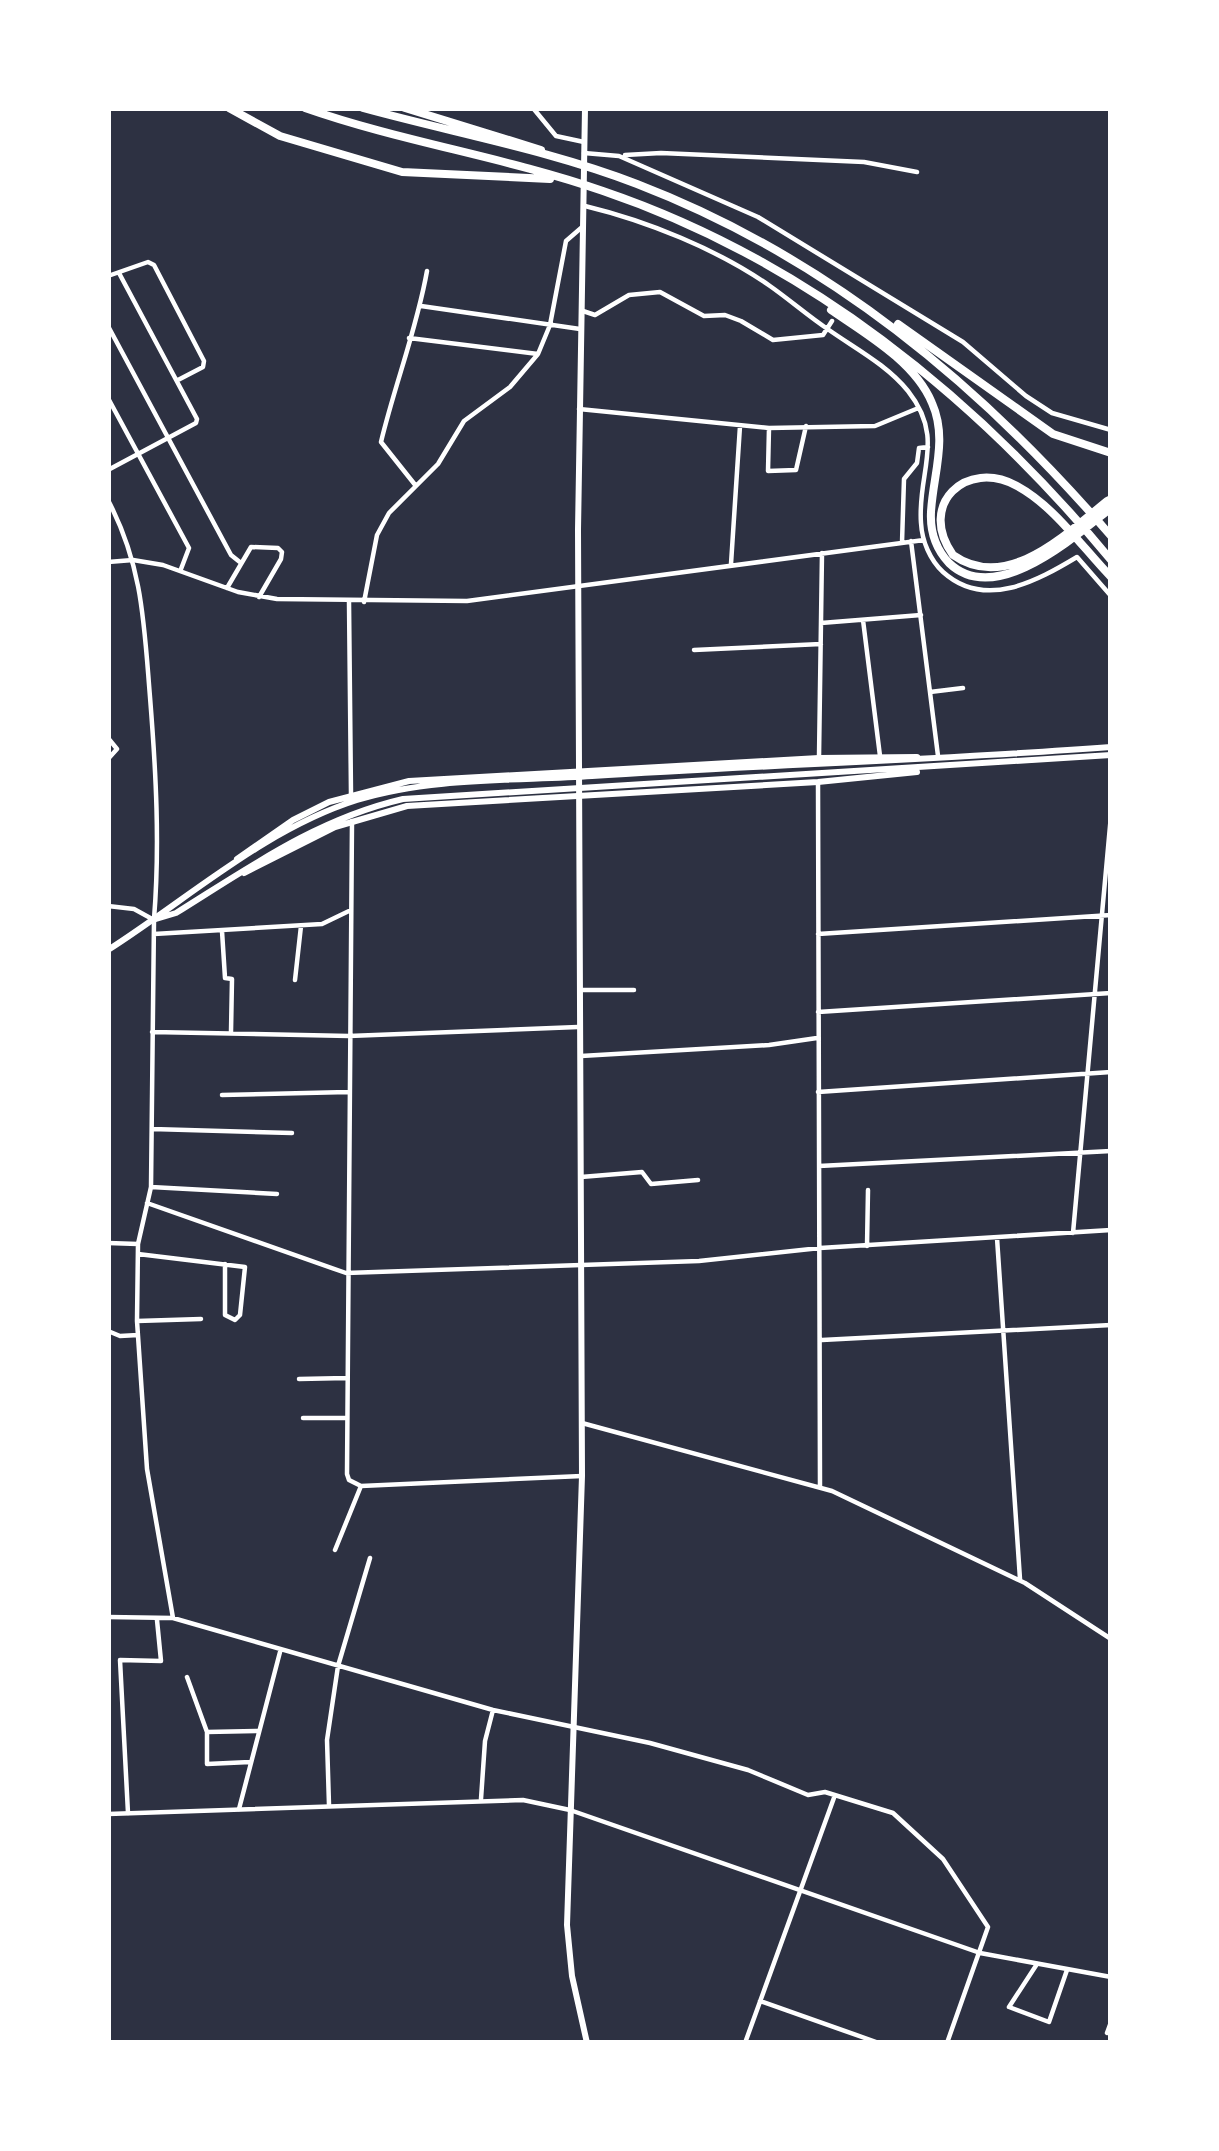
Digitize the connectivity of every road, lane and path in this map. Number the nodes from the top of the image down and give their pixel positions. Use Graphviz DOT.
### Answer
graph roads {
  1 [pos="229,108"];
  2 [pos="305,108"];
  3 [pos="363,108"];
  4 [pos="405,108"];
  5 [pos="532,108"];
  6 [pos="585,108"];
  7 [pos="584,142"];
  8 [pos="584,153"];
  9 [pos="619,156"];
  10 [pos="569,162"];
  11 [pos="917,172"];
  12 [pos="570,180"];
  13 [pos="584,206"];
  14 [pos="584,227"];
  15 [pos="761,262"];
  16 [pos="427,271"];
  17 [pos="119,273"];
  18 [pos="108,276"];
  19 [pos="861,302"];
  20 [pos="421,306"];
  21 [pos="581,310"];
  22 [pos="832,321"];
  23 [pos="550,325"];
  24 [pos="108,326"];
  25 [pos="827,328"];
  26 [pos="580,329"];
  27 [pos="409,338"];
  28 [pos="538,354"];
  29 [pos="176,381"];
  30 [pos="108,398"];
  31 [pos="919,407"];
  32 [pos="579,409"];
  33 [pos="740,425"];
  34 [pos="806,426"];
  35 [pos="769,428"];
  36 [pos="1111,430"];
  37 [pos="168,438"];
  38 [pos="930,447"];
  39 [pos="1111,453"];
  40 [pos="138,454"];
  41 [pos="108,470"];
  42 [pos="416,486"];
  43 [pos="108,500"];
  44 [pos="1111,504"];
  45 [pos="1109,534"];
  46 [pos="924,540"];
  47 [pos="910,542"];
  48 [pos="902,543"];
  49 [pos="822,553"];
  50 [pos="134,560"];
  51 [pos="1111,560"];
  52 [pos="108,562"];
  53 [pos="242,563"];
  54 [pos="731,565"];
  55 [pos="181,569"];
  56 [pos="1111,577"];
  57 [pos="580,584"];
  58 [pos="227,588"];
  59 [pos="1111,596"];
  60 [pos="259,597"];
  61 [pos="350,602"];
  62 [pos="364,602"];
  63 [pos="921,616"];
  64 [pos="863,620"];
  65 [pos="821,623"];
  66 [pos="820,644"];
  67 [pos="694,650"];
  68 [pos="963,688"];
  69 [pos="930,692"];
  70 [pos="108,738"];
  71 [pos="1111,751"];
  72 [pos="880,756"];
  73 [pos="818,758"];
  74 [pos="108,759"];
  75 [pos="939,759"];
  76 [pos="927,764"];
  77 [pos="849,768"];
  78 [pos="581,770"];
  79 [pos="818,782"];
  80 [pos="581,793"];
  81 [pos="351,794"];
  82 [pos="1111,815"];
  83 [pos="352,821"];
  84 [pos="234,870"];
  85 [pos="108,906"];
  86 [pos="350,910"];
  87 [pos="1107,915"];
  88 [pos="154,920"];
  89 [pos="301,926"];
  90 [pos="222,931"];
  91 [pos="154,934"];
  92 [pos="818,934"];
  93 [pos="108,950"];
  94 [pos="295,980"];
  95 [pos="581,990"];
  96 [pos="634,990"];
  97 [pos="1111,993"];
  98 [pos="1096,994"];
  99 [pos="818,1012"];
  100 [pos="581,1027"];
  101 [pos="152,1032"];
  102 [pos="230,1032"];
  103 [pos="349,1036"];
  104 [pos="818,1038"];
  105 [pos="581,1056"];
  106 [pos="1111,1072"];
  107 [pos="1088,1073"];
  108 [pos="348,1092"];
  109 [pos="818,1092"];
  110 [pos="222,1095"];
  111 [pos="152,1129"];
  112 [pos="292,1133"];
  113 [pos="1111,1151"];
  114 [pos="1081,1152"];
  115 [pos="819,1166"];
  116 [pos="581,1177"];
  117 [pos="698,1180"];
  118 [pos="151,1187"];
  119 [pos="868,1190"];
  120 [pos="278,1194"];
  121 [pos="148,1203"];
  122 [pos="1111,1231"];
  123 [pos="1073,1233"];
  124 [pos="997,1238"];
  125 [pos="108,1243"];
  126 [pos="138,1244"];
  127 [pos="867,1246"];
  128 [pos="820,1248"];
  129 [pos="138,1254"];
  130 [pos="225,1264"];
  131 [pos="582,1265"];
  132 [pos="346,1273"];
  133 [pos="201,1319"];
  134 [pos="137,1322"];
  135 [pos="1111,1324"];
  136 [pos="1003,1330"];
  137 [pos="108,1331"];
  138 [pos="138,1336"];
  139 [pos="822,1340"];
  140 [pos="299,1378"];
  141 [pos="347,1378"];
  142 [pos="303,1418"];
  143 [pos="347,1418"];
  144 [pos="582,1423"];
  145 [pos="582,1476"];
  146 [pos="361,1486"];
  147 [pos="820,1486"];
  148 [pos="334,1550"];
  149 [pos="370,1558"];
  150 [pos="1020,1581"];
  151 [pos="108,1617"];
  152 [pos="157,1618"];
  153 [pos="173,1618"];
  154 [pos="1111,1639"];
  155 [pos="280,1650"];
  156 [pos="338,1666"];
  157 [pos="187,1677"];
  158 [pos="493,1710"];
  159 [pos="573,1729"];
  160 [pos="259,1730"];
  161 [pos="207,1732"];
  162 [pos="250,1762"];
  163 [pos="835,1795"];
  164 [pos="482,1799"];
  165 [pos="329,1805"];
  166 [pos="239,1809"];
  167 [pos="570,1810"];
  168 [pos="128,1813"];
  169 [pos="108,1814"];
  170 [pos="801,1889"];
  171 [pos="980,1953"];
  172 [pos="1037,1964"];
  173 [pos="1066,1970"];
  174 [pos="1111,1977"];
  175 [pos="760,2001"];
  176 [pos="1111,2022"];
  177 [pos="1107,2033"];
  178 [pos="587,2043"];
  179 [pos="745,2043"];
  180 [pos="878,2043"];
  181 [pos="947,2043"];
  1 -- 12 [label="highway"];
  2 -- 12 [label="highway"];
  3 -- 10 [label="highway"];
  4 -- 10 [label="highway"];
  5 -- 7 [label="street"];
  6 -- 7 [label="main road"];
  7 -- 8 [label="main road"];
  8 -- 9 [label="street"];
  8 -- 13 [label="main road"];
  9 -- 11 [label="street"];
  9 -- 36 [label="street"];
  10 -- 19 [label="highway"];
  12 -- 15 [label="highway"];
  13 -- 14 [label="main road"];
  13 -- 25 [label="street"];
  14 -- 21 [label="main road"];
  14 -- 23 [label="street"];
  15 -- 44 [label="highway"];
  15 -- 51 [label="highway"];
  16 -- 20 [label="street"];
  17 -- 18 [label="street"];
  17 -- 29 [label="street"];
  17 -- 29 [label="street"];
  19 -- 39 [label="highway"];
  19 -- 45 [label="highway"];
  20 -- 23 [label="street"];
  20 -- 27 [label="street"];
  21 -- 25 [label="street"];
  21 -- 26 [label="main road"];
  22 -- 25 [label="street"];
  23 -- 26 [label="street"];
  23 -- 28 [label="street"];
  24 -- 37 [label="street"];
  25 -- 31 [label="street"];
  26 -- 32 [label="main road"];
  27 -- 28 [label="street"];
  27 -- 42 [label="street"];
  28 -- 42 [label="street"];
  29 -- 37 [label="street"];
  30 -- 40 [label="street"];
  31 -- 34 [label="street"];
  31 -- 38 [label="street"];
  32 -- 33 [label="street"];
  32 -- 57 [label="main road"];
  33 -- 35 [label="street"];
  33 -- 54 [label="street"];
  34 -- 35 [label="street"];
  34 -- 35 [label="street"];
  37 -- 40 [label="street"];
  37 -- 53 [label="street"];
  38 -- 46 [label="street"];
  38 -- 48 [label="street"];
  40 -- 41 [label="street"];
  40 -- 55 [label="street"];
  42 -- 62 [label="street"];
  43 -- 50 [label="street"];
  44 -- 56 [label="highway"];
  46 -- 47 [label="street"];
  46 -- 59 [label="street"];
  47 -- 48 [label="street"];
  47 -- 63 [label="street"];
  48 -- 49 [label="street"];
  49 -- 54 [label="street"];
  49 -- 65 [label="street"];
  50 -- 52 [label="street"];
  50 -- 55 [label="street"];
  50 -- 88 [label="street"];
  53 -- 58 [label="street"];
  53 -- 60 [label="street"];
  54 -- 57 [label="street"];
  55 -- 58 [label="street"];
  57 -- 62 [label="street"];
  57 -- 78 [label="main road"];
  58 -- 60 [label="street"];
  60 -- 61 [label="street"];
  61 -- 62 [label="street"];
  61 -- 81 [label="street"];
  63 -- 64 [label="street"];
  63 -- 69 [label="street"];
  64 -- 65 [label="street"];
  64 -- 72 [label="street"];
  65 -- 66 [label="street"];
  66 -- 67 [label="street"];
  66 -- 73 [label="street"];
  68 -- 69 [label="street"];
  69 -- 75 [label="street"];
  70 -- 74 [label="street"];
  71 -- 75 [label="main road"];
  71 -- 76 [label="main road"];
  72 -- 73 [label="main road"];
  72 -- 76 [label="main road"];
  73 -- 78 [label="main road"];
  75 -- 76 [label="main road"];
  76 -- 77 [label="main road"];
  76 -- 79 [label="main road"];
  77 -- 84 [label="main road"];
  77 -- 84 [label="main road"];
  78 -- 80 [label="main road"];
  78 -- 81 [label="main road"];
  79 -- 80 [label="main road"];
  79 -- 92 [label="street"];
  80 -- 83 [label="main road"];
  80 -- 95 [label="main road"];
  81 -- 84 [label="main road"];
  82 -- 87 [label="street"];
  83 -- 84 [label="main road"];
  83 -- 86 [label="street"];
  84 -- 88 [label="main road"];
  85 -- 88 [label="street"];
  86 -- 89 [label="street"];
  86 -- 103 [label="street"];
  87 -- 92 [label="street"];
  87 -- 98 [label="street"];
  88 -- 91 [label="street"];
  88 -- 93 [label="main road"];
  89 -- 90 [label="street"];
  89 -- 94 [label="street"];
  90 -- 91 [label="street"];
  90 -- 102 [label="street"];
  91 -- 101 [label="street"];
  92 -- 99 [label="street"];
  95 -- 96 [label="street"];
  95 -- 100 [label="main road"];
  97 -- 98 [label="street"];
  98 -- 99 [label="street"];
  98 -- 107 [label="street"];
  99 -- 104 [label="street"];
  100 -- 103 [label="street"];
  100 -- 105 [label="main road"];
  101 -- 102 [label="street"];
  101 -- 111 [label="street"];
  102 -- 103 [label="street"];
  103 -- 108 [label="street"];
  104 -- 105 [label="street"];
  104 -- 109 [label="street"];
  105 -- 116 [label="main road"];
  106 -- 107 [label="street"];
  107 -- 109 [label="street"];
  107 -- 114 [label="street"];
  108 -- 110 [label="street"];
  108 -- 132 [label="street"];
  109 -- 115 [label="street"];
  111 -- 112 [label="street"];
  111 -- 118 [label="street"];
  113 -- 114 [label="street"];
  114 -- 115 [label="street"];
  114 -- 123 [label="street"];
  115 -- 128 [label="street"];
  116 -- 117 [label="street"];
  116 -- 131 [label="main road"];
  118 -- 120 [label="street"];
  118 -- 121 [label="street"];
  119 -- 127 [label="street"];
  121 -- 126 [label="street"];
  121 -- 132 [label="street"];
  122 -- 123 [label="street"];
  123 -- 124 [label="street"];
  124 -- 127 [label="street"];
  124 -- 136 [label="street"];
  125 -- 126 [label="street"];
  126 -- 129 [label="street"];
  127 -- 128 [label="street"];
  128 -- 131 [label="street"];
  128 -- 139 [label="street"];
  129 -- 130 [label="street"];
  129 -- 134 [label="street"];
  130 -- 130 [label="street"];
  131 -- 132 [label="street"];
  131 -- 144 [label="main road"];
  132 -- 141 [label="street"];
  133 -- 134 [label="street"];
  134 -- 138 [label="street"];
  135 -- 136 [label="street"];
  136 -- 139 [label="street"];
  136 -- 150 [label="street"];
  137 -- 138 [label="street"];
  138 -- 153 [label="street"];
  139 -- 147 [label="street"];
  140 -- 141 [label="street"];
  141 -- 143 [label="street"];
  142 -- 143 [label="street"];
  143 -- 146 [label="street"];
  144 -- 145 [label="main road"];
  144 -- 147 [label="street"];
  145 -- 146 [label="street"];
  145 -- 159 [label="main road"];
  146 -- 148 [label="street"];
  147 -- 150 [label="street"];
  149 -- 156 [label="street"];
  150 -- 154 [label="street"];
  151 -- 152 [label="street"];
  152 -- 153 [label="street"];
  152 -- 168 [label="street"];
  153 -- 155 [label="street"];
  155 -- 156 [label="street"];
  155 -- 160 [label="street"];
  156 -- 158 [label="street"];
  156 -- 165 [label="street"];
  157 -- 161 [label="street"];
  158 -- 159 [label="street"];
  158 -- 164 [label="street"];
  159 -- 163 [label="street"];
  159 -- 167 [label="main road"];
  160 -- 161 [label="street"];
  160 -- 162 [label="street"];
  161 -- 162 [label="street"];
  162 -- 166 [label="street"];
  163 -- 170 [label="street"];
  163 -- 171 [label="street"];
  164 -- 165 [label="street"];
  164 -- 167 [label="street"];
  165 -- 166 [label="street"];
  166 -- 168 [label="street"];
  167 -- 170 [label="street"];
  167 -- 178 [label="main road"];
  168 -- 169 [label="street"];
  170 -- 171 [label="street"];
  170 -- 175 [label="street"];
  171 -- 172 [label="street"];
  171 -- 181 [label="street"];
  172 -- 173 [label="street"];
  172 -- 173 [label="street"];
  173 -- 174 [label="street"];
  175 -- 179 [label="street"];
  175 -- 180 [label="street"];
  176 -- 177 [label="street"];
}
